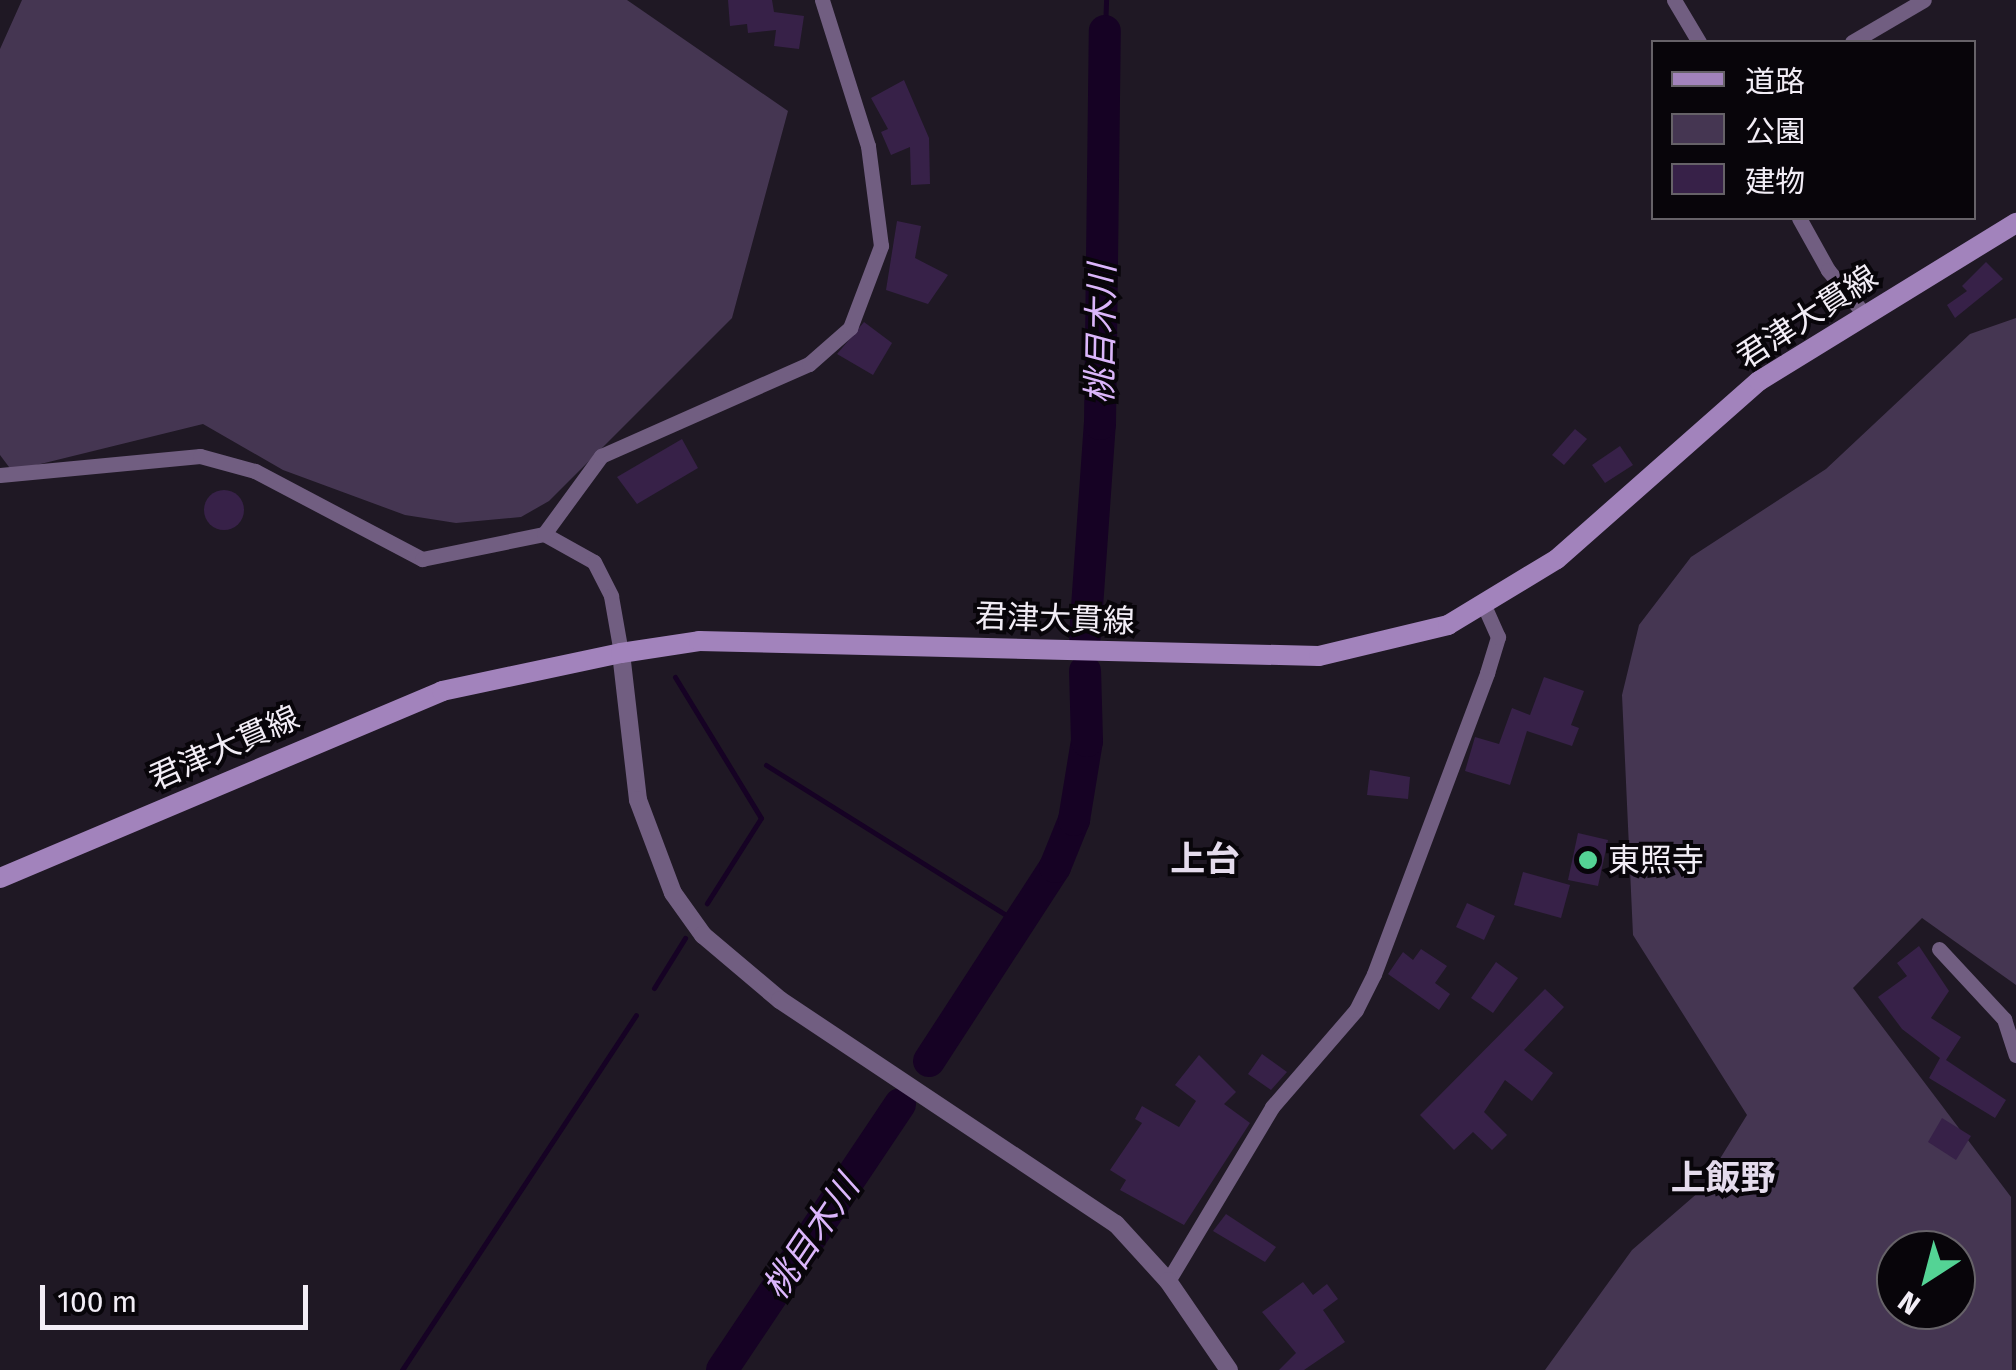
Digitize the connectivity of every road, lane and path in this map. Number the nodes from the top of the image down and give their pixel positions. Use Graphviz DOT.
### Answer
graph roads {
  1 [pos="822,0"];
  2 [pos="1674,0"];
  3 [pos="1924,0"];
  4 [pos="1699,40"];
  5 [pos="1855,40"];
  6 [pos="1800,220"];
  7 [pos="2016,224"];
  8 [pos="1864,314"];
  9 [pos="0,476"];
  10 [pos="544,534"];
  11 [pos="1485,608"];
  12 [pos="621,653"];
  13 [pos="0,878"];
  14 [pos="1939,948"];
  15 [pos="2016,1055"];
  16 [pos="1168,1281"];
  17 [pos="1229,1370"];
  1 -- 10 [label="street"];
  2 -- 4 [label="street"];
  3 -- 5 [label="street"];
  6 -- 8 [label="street"];
  7 -- 8 [label="main road, 君津大貫線"];
  8 -- 11 [label="main road, 君津大貫線"];
  9 -- 10 [label="street"];
  10 -- 12 [label="street"];
  11 -- 12 [label="main road, 君津大貫線"];
  11 -- 16 [label="street"];
  12 -- 13 [label="main road, 君津大貫線"];
  12 -- 16 [label="street"];
  14 -- 15 [label="street"];
  16 -- 17 [label="street"];
}
